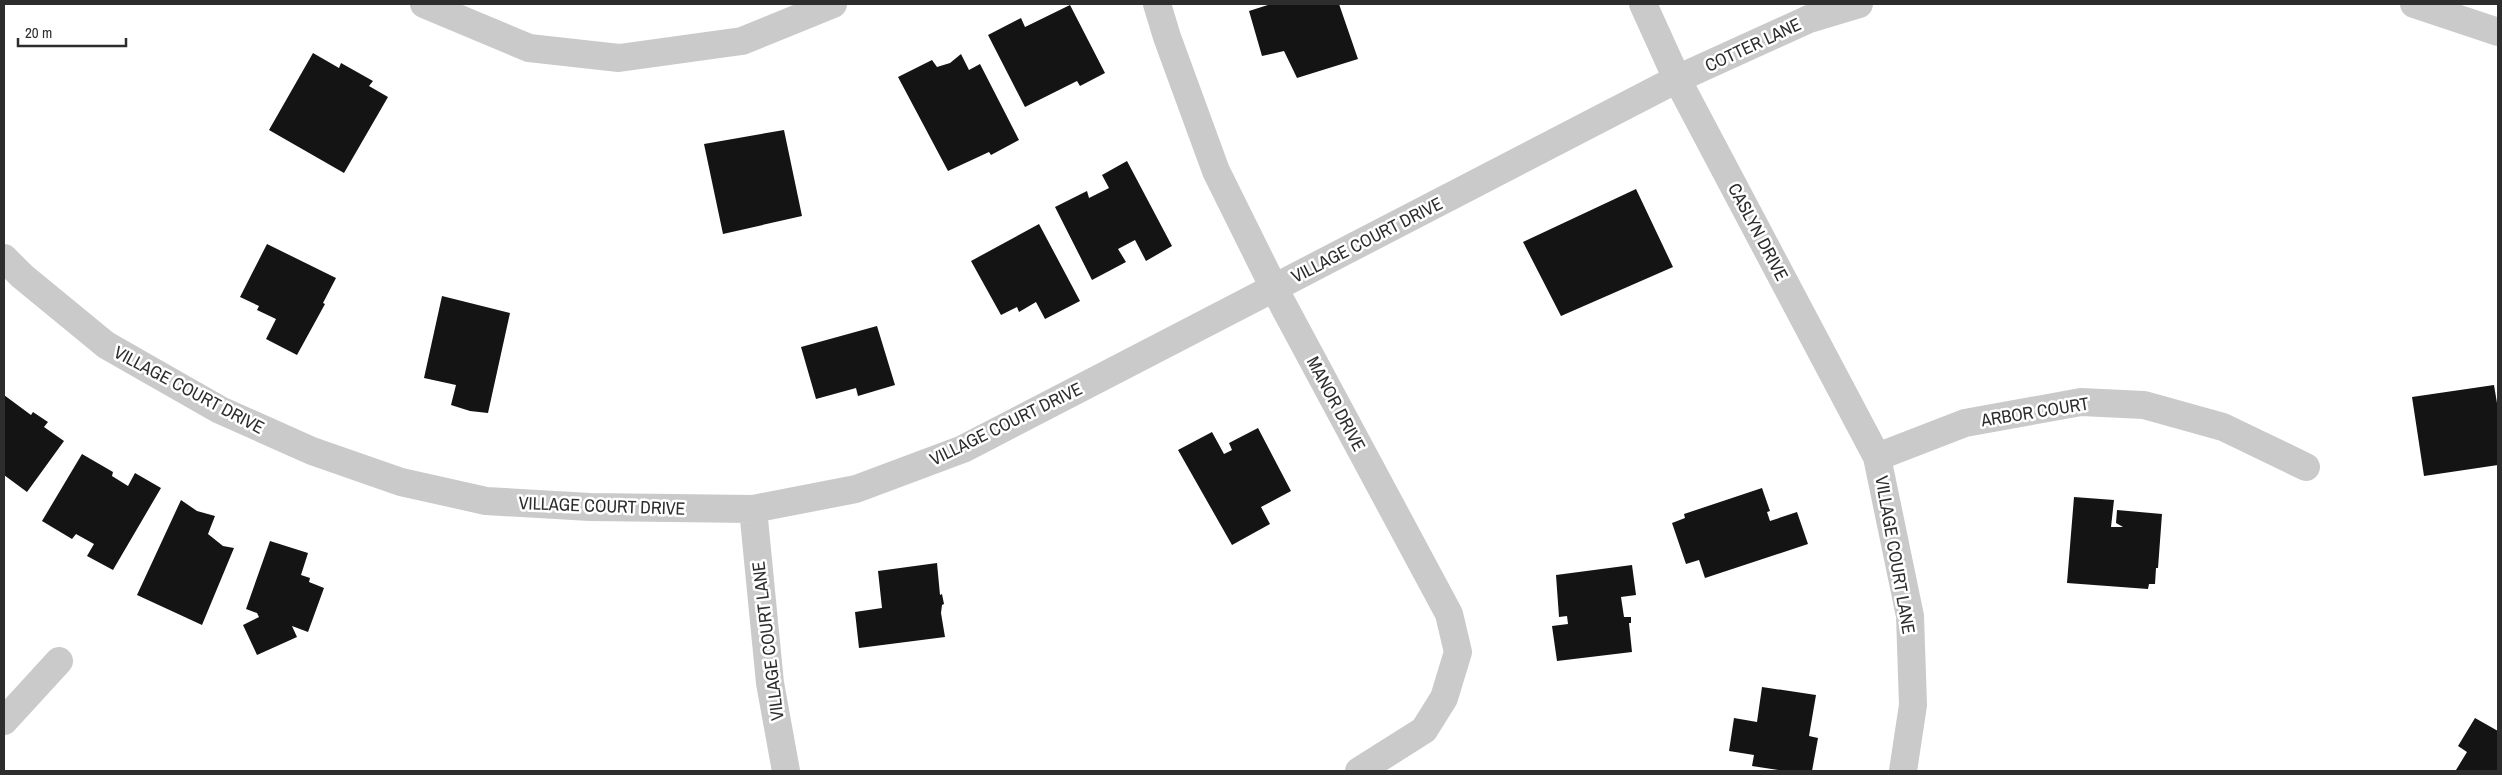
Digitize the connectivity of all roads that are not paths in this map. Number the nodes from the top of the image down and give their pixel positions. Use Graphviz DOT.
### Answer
graph roads {
  1 [pos="424,4"];
  2 [pos="832,4"];
  3 [pos="1158,4"];
  4 [pos="1643,4"];
  5 [pos="1859,4"];
  6 [pos="2414,4"];
  7 [pos="2498,32"];
  8 [pos="1677,79"];
  9 [pos="4,258"];
  10 [pos="1274,288"];
  11 [pos="1877,457"];
  12 [pos="2306,467"];
  13 [pos="753,510"];
  14 [pos="60,661"];
  15 [pos="4,721"];
  16 [pos="786,771"];
  17 [pos="1359,771"];
  18 [pos="1903,771"];
  1 -- 2 [label="street"];
  3 -- 10 [label="street, MANOR DRIVE"];
  4 -- 8 [label="street, CASLYN DRIVE"];
  5 -- 8 [label="street, COTTER LANE"];
  6 -- 7 [label="street"];
  8 -- 10 [label="street, VILLAGE COURT DRIVE"];
  8 -- 11 [label="street, CASLYN DRIVE"];
  9 -- 13 [label="street, VILLAGE COURT DRIVE"];
  10 -- 13 [label="street, VILLAGE COURT DRIVE"];
  10 -- 17 [label="street, MANOR DRIVE"];
  11 -- 12 [label="street, ARBOR COURT"];
  11 -- 18 [label="street, VILLAGE COURT LANE"];
  13 -- 16 [label="street, VILLAGE COURT LANE"];
  14 -- 15 [label="street"];
}
